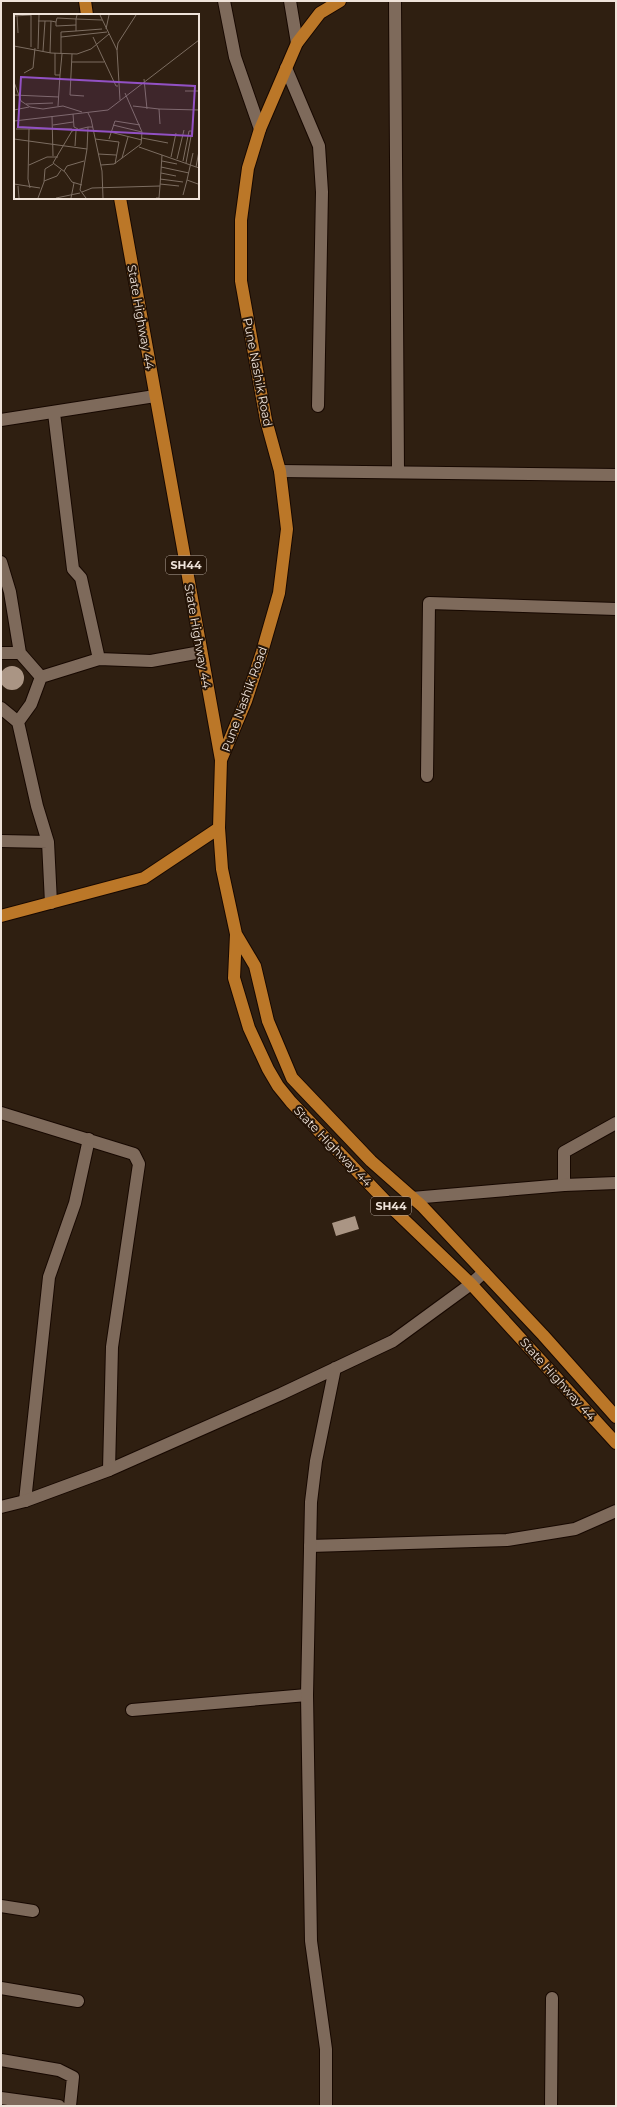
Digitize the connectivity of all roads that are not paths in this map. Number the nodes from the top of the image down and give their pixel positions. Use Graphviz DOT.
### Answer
graph roads {
  1 [pos="85,1"];
  2 [pos="224,1"];
  3 [pos="290,1"];
  4 [pos="340,1"];
  5 [pos="395,1"];
  6 [pos="87,14"];
  7 [pos="297,43"];
  8 [pos="286,68"];
  9 [pos="260,129"];
  10 [pos="120,199"];
  11 [pos="155,396"];
  12 [pos="318,406"];
  13 [pos="54,413"];
  14 [pos="1,420"];
  15 [pos="280,471"];
  16 [pos="398,471"];
  17 [pos="616,475"];
  18 [pos="1,562"];
  19 [pos="616,610"];
  20 [pos="201,652"];
  21 [pos="1,653"];
  22 [pos="20,653"];
  23 [pos="99,659"];
  24 [pos="41,677"];
  25 [pos="1,708"];
  26 [pos="18,722"];
  27 [pos="221,760"];
  28 [pos="427,776"];
  29 [pos="220,828"];
  30 [pos="1,841"];
  31 [pos="48,842"];
  32 [pos="51,903"];
  33 [pos="1,916"];
  34 [pos="236,934"];
  35 [pos="292,1078"];
  36 [pos="278,1086"];
  37 [pos="1,1115"];
  38 [pos="616,1123"];
  39 [pos="89,1139"];
  40 [pos="616,1183"];
  41 [pos="564,1185"];
  42 [pos="412,1198"];
  43 [pos="396,1211"];
  44 [pos="484,1272"];
  45 [pos="471,1284"];
  46 [pos="335,1368"];
  47 [pos="616,1417"];
  48 [pos="616,1443"];
  49 [pos="109,1470"];
  50 [pos="25,1501"];
  51 [pos="1,1507"];
  52 [pos="616,1511"];
  53 [pos="310,1546"];
  54 [pos="307,1695"];
  55 [pos="132,1710"];
  56 [pos="1,1906"];
  57 [pos="33,1911"];
  58 [pos="1,1988"];
  59 [pos="552,1998"];
  60 [pos="78,2001"];
  61 [pos="1,2060"];
  62 [pos="1,2098"];
  63 [pos="59,2106"];
  64 [pos="70,2106"];
  65 [pos="326,2106"];
  66 [pos="551,2106"];
  1 -- 6 [label="main road"];
  2 -- 9 [label="street"];
  3 -- 7 [label="street"];
  4 -- 7 [label="main road, Pune Nashik Road"];
  5 -- 16 [label="street"];
  7 -- 8 [label="main road, Pune Nashik Road"];
  8 -- 9 [label="main road, Pune Nashik Road"];
  8 -- 12 [label="street"];
  9 -- 15 [label="main road, Pune Nashik Road"];
  10 -- 11 [label="main road, State Highway 44 / SH44"];
  11 -- 13 [label="street"];
  11 -- 20 [label="main road, State Highway 44 / SH44"];
  13 -- 14 [label="street"];
  13 -- 23 [label="street"];
  15 -- 16 [label="street"];
  15 -- 27 [label="main road, Pune Nashik Road"];
  16 -- 17 [label="street"];
  18 -- 22 [label="street"];
  19 -- 28 [label="street"];
  20 -- 23 [label="street"];
  20 -- 27 [label="main road, State Highway 44 / SH44"];
  21 -- 22 [label="street"];
  22 -- 24 [label="street"];
  23 -- 24 [label="street"];
  24 -- 26 [label="street"];
  25 -- 26 [label="street"];
  26 -- 31 [label="street"];
  27 -- 29 [label="main road, State Highway 44 / SH44"];
  29 -- 32 [label="main road"];
  29 -- 34 [label="main road, State Highway 44 / SH44"];
  30 -- 31 [label="street"];
  31 -- 32 [label="street"];
  32 -- 33 [label="main road"];
  34 -- 35 [label="main road, State Highway 44 / SH44"];
  34 -- 36 [label="main road, State Highway 44 / SH44"];
  35 -- 36 [label="main road"];
  35 -- 42 [label="main road, State Highway 44 / SH44"];
  36 -- 43 [label="main road, State Highway 44 / SH44"];
  37 -- 39 [label="street"];
  38 -- 41 [label="street"];
  39 -- 49 [label="street"];
  39 -- 50 [label="street"];
  40 -- 41 [label="street"];
  41 -- 42 [label="street"];
  42 -- 43 [label="street"];
  42 -- 44 [label="main road, State Highway 44 / SH44"];
  43 -- 45 [label="main road, State Highway 44 / SH44"];
  44 -- 45 [label="street"];
  44 -- 47 [label="main road, State Highway 44 / SH44"];
  45 -- 46 [label="street"];
  45 -- 48 [label="main road, State Highway 44 / SH44"];
  46 -- 49 [label="street"];
  46 -- 53 [label="street"];
  49 -- 50 [label="street"];
  50 -- 51 [label="street"];
  52 -- 53 [label="street"];
  53 -- 54 [label="street"];
  54 -- 55 [label="street"];
  54 -- 65 [label="street"];
  56 -- 57 [label="street"];
  58 -- 60 [label="street"];
  59 -- 66 [label="street"];
  61 -- 64 [label="street"];
  62 -- 63 [label="street"];
}
